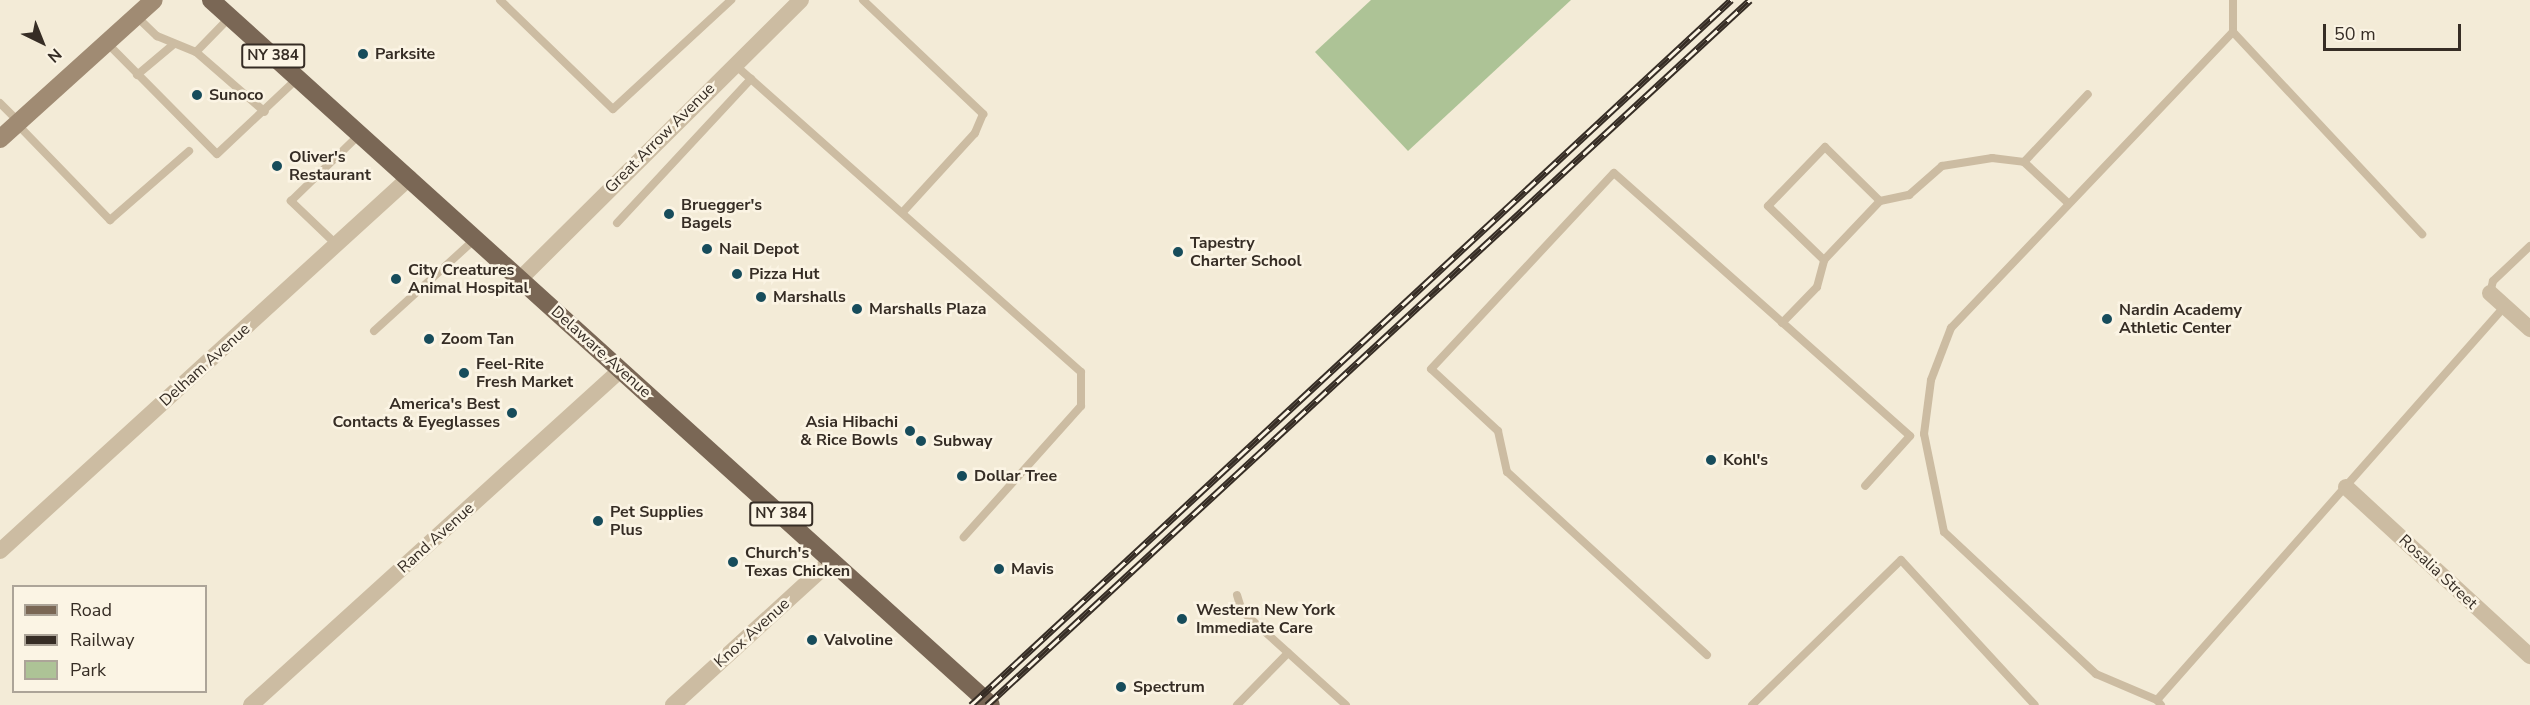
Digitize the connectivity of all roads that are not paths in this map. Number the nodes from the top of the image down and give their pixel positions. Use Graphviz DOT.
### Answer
graph roads {
  1 [pos="154,0"];
  2 [pos="211,0"];
  3 [pos="500,0"];
  4 [pos="731,0"];
  5 [pos="801,0"];
  6 [pos="863,0"];
  7 [pos="2233,0"];
  8 [pos="136,16"];
  9 [pos="230,17"];
  10 [pos="2233,32"];
  11 [pos="106,43"];
  12 [pos="174,44"];
  13 [pos="196,52"];
  14 [pos="733,64"];
  15 [pos="137,75"];
  16 [pos="298,78"];
  17 [pos="751,79"];
  18 [pos="2088,94"];
  19 [pos="0,103"];
  20 [pos="265,112"];
  21 [pos="18,123"];
  22 [pos="360,134"];
  23 [pos="0,139"];
  24 [pos="189,151"];
  25 [pos="2024,162"];
  26 [pos="409,178"];
  27 [pos="1880,201"];
  28 [pos="2067,203"];
  29 [pos="902,213"];
  30 [pos="617,223"];
  31 [pos="2422,234"];
  32 [pos="475,238"];
  33 [pos="338,245"];
  34 [pos="2530,246"];
  35 [pos="1824,260"];
  36 [pos="520,279"];
  37 [pos="2490,293"];
  38 [pos="2505,306"];
  39 [pos="1782,323"];
  40 [pos="2530,329"];
  41 [pos="374,331"];
  42 [pos="621,370"];
  43 [pos="1924,434"];
  44 [pos="1910,436"];
  45 [pos="1865,486"];
  46 [pos="2346,487"];
  47 [pos="963,537"];
  48 [pos="0,551"];
  49 [pos="831,560"];
  50 [pos="1237,595"];
  51 [pos="1288,653"];
  52 [pos="1707,656"];
  53 [pos="2530,656"];
  54 [pos="2159,703"];
  55 [pos="1242,704"];
  56 [pos="251,705"];
  57 [pos="673,705"];
  58 [pos="991,705"];
  59 [pos="1346,705"];
  60 [pos="1752,705"];
  61 [pos="2035,705"];
  1 -- 8 [label="street"];
  2 -- 9 [label="main road, Delaware Avenue / NY 384"];
  3 -- 4 [label="lane"];
  5 -- 14 [label="street, Great Arrow Avenue"];
  6 -- 29 [label="lane"];
  7 -- 10 [label="lane"];
  8 -- 11 [label="street"];
  8 -- 12 [label="lane"];
  9 -- 13 [label="lane"];
  9 -- 16 [label="main road, Delaware Avenue / NY 384"];
  10 -- 28 [label="lane"];
  10 -- 31 [label="lane"];
  11 -- 15 [label="lane"];
  11 -- 21 [label="street"];
  12 -- 13 [label="lane"];
  12 -- 15 [label="lane"];
  13 -- 20 [label="lane"];
  14 -- 17 [label="lane"];
  14 -- 36 [label="street, Great Arrow Avenue"];
  15 -- 20 [label="lane"];
  16 -- 20 [label="lane"];
  16 -- 22 [label="main road, Delaware Avenue / NY 384"];
  17 -- 29 [label="lane"];
  17 -- 30 [label="lane"];
  18 -- 25 [label="lane"];
  19 -- 21 [label="lane"];
  21 -- 23 [label="street"];
  21 -- 24 [label="lane"];
  22 -- 26 [label="main road, Delaware Avenue / NY 384"];
  22 -- 33 [label="lane"];
  25 -- 27 [label="lane"];
  25 -- 28 [label="lane"];
  26 -- 32 [label="main road, Delaware Avenue / NY 384"];
  26 -- 33 [label="street, Delham Avenue"];
  27 -- 35 [label="lane"];
  27 -- 35 [label="lane"];
  28 -- 43 [label="lane"];
  29 -- 47 [label="lane"];
  32 -- 36 [label="main road, Delaware Avenue / NY 384"];
  32 -- 41 [label="lane"];
  33 -- 48 [label="street, Delham Avenue"];
  34 -- 37 [label="lane"];
  35 -- 39 [label="lane"];
  36 -- 42 [label="main road, Delaware Avenue / NY 384"];
  37 -- 38 [label="street"];
  38 -- 40 [label="street"];
  38 -- 46 [label="lane"];
  39 -- 44 [label="lane"];
  39 -- 52 [label="lane"];
  42 -- 49 [label="main road, Delaware Avenue / NY 384"];
  42 -- 56 [label="street, Rand Avenue"];
  43 -- 44 [label="lane"];
  43 -- 54 [label="lane"];
  44 -- 45 [label="lane"];
  46 -- 53 [label="street, Rosalia Street"];
  46 -- 54 [label="lane"];
  49 -- 57 [label="street, Knox Avenue"];
  49 -- 58 [label="main road, Delaware Avenue / NY 384"];
  50 -- 51 [label="lane"];
  51 -- 55 [label="lane"];
  51 -- 59 [label="lane"];
  60 -- 61 [label="lane"];
}
